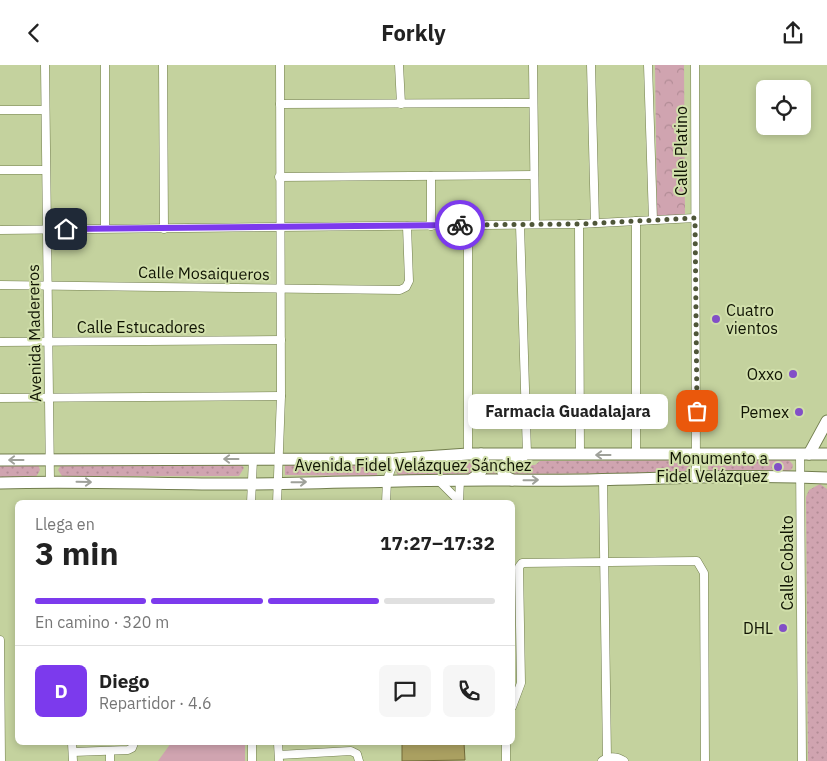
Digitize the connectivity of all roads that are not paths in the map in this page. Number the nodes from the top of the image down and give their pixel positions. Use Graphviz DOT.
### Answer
graph roads {
  1 [pos="44,65"];
  2 [pos="105,65"];
  3 [pos="163,65"];
  4 [pos="280,65"];
  5 [pos="398,65"];
  6 [pos="533,65"];
  7 [pos="591,65"];
  8 [pos="648,65"];
  9 [pos="695,65"];
  10 [pos="533,103"];
  11 [pos="280,104"];
  12 [pos="401,104"];
  13 [pos="0,110"];
  14 [pos="44,110"];
  15 [pos="0,170"];
  16 [pos="45,170"];
  17 [pos="431,175"];
  18 [pos="534,175"];
  19 [pos="279,177"];
  20 [pos="695,218"];
  21 [pos="653,220"];
  22 [pos="636,221"];
  23 [pos="595,223"];
  24 [pos="579,224"];
  25 [pos="468,225"];
  26 [pos="520,225"];
  27 [pos="535,225"];
  28 [pos="406,226"];
  29 [pos="432,226"];
  30 [pos="105,228"];
  31 [pos="279,228"];
  32 [pos="164,229"];
  33 [pos="0,230"];
  34 [pos="46,230"];
  35 [pos="0,285"];
  36 [pos="46,285"];
  37 [pos="280,288"];
  38 [pos="281,340"];
  39 [pos="48,341"];
  40 [pos="0,342"];
  41 [pos="281,396"];
  42 [pos="49,397"];
  43 [pos="0,398"];
  44 [pos="827,421"];
  45 [pos="468,454"];
  46 [pos="481,454"];
  47 [pos="527,454"];
  48 [pos="804,454"];
  49 [pos="827,454"];
  50 [pos="580,455"];
  51 [pos="636,455"];
  52 [pos="696,455"];
  53 [pos="253,459"];
  54 [pos="280,459"];
  55 [pos="395,459"];
  56 [pos="0,460"];
  57 [pos="49,460"];
  58 [pos="696,477"];
  59 [pos="799,477"];
  60 [pos="827,478"];
  61 [pos="460,479"];
  62 [pos="472,479"];
  63 [pos="603,479"];
  64 [pos="438,480"];
  65 [pos="50,481"];
  66 [pos="387,481"];
  67 [pos="512,481"];
  68 [pos="278,482"];
  69 [pos="0,483"];
  70 [pos="251,484"];
  71 [pos="251,500"];
  72 [pos="277,500"];
  73 [pos="386,500"];
  74 [pos="457,500"];
  75 [pos="459,500"];
  76 [pos="605,563"];
  77 [pos="0,641"];
  78 [pos="515,696"];
  79 [pos="0,727"];
  80 [pos="133,745"];
  81 [pos="252,745"];
  82 [pos="278,745"];
  83 [pos="506,745"];
  84 [pos="110,751"];
  85 [pos="73,757"];
  86 [pos="279,758"];
  87 [pos="604,759"];
  88 [pos="1,761"];
  89 [pos="110,761"];
  90 [pos="252,761"];
  91 [pos="359,761"];
  92 [pos="506,761"];
  93 [pos="624,761"];
  94 [pos="705,761"];
  95 [pos="802,761"];
  1 -- 14 [label="street, Avenida Madereros"];
  2 -- 30 [label="street"];
  3 -- 32 [label="street"];
  4 -- 11 [label="street"];
  5 -- 12 [label="street"];
  6 -- 10 [label="street"];
  7 -- 23 [label="street"];
  8 -- 21 [label="street"];
  9 -- 20 [label="street, Calle Platino"];
  10 -- 12 [label="street"];
  10 -- 18 [label="street"];
  11 -- 12 [label="street"];
  11 -- 19 [label="street"];
  13 -- 14 [label="street"];
  14 -- 16 [label="street, Avenida Madereros"];
  15 -- 16 [label="street"];
  16 -- 34 [label="street, Avenida Madereros"];
  17 -- 18 [label="street"];
  17 -- 19 [label="street"];
  17 -- 29 [label="street"];
  18 -- 27 [label="street"];
  19 -- 31 [label="street"];
  20 -- 21 [label="street"];
  20 -- 52 [label="street, Calle Platino"];
  21 -- 22 [label="street"];
  22 -- 23 [label="street"];
  22 -- 51 [label="street"];
  23 -- 24 [label="street"];
  24 -- 27 [label="street"];
  24 -- 50 [label="street"];
  25 -- 26 [label="street"];
  25 -- 29 [label="street"];
  25 -- 45 [label="street"];
  26 -- 27 [label="street"];
  26 -- 47 [label="street"];
  28 -- 29 [label="street"];
  28 -- 31 [label="street"];
  28 -- 37 [label="street, Calle Mosaiqueros"];
  30 -- 32 [label="street"];
  30 -- 34 [label="street"];
  31 -- 32 [label="street"];
  31 -- 37 [label="street"];
  33 -- 34 [label="street"];
  34 -- 36 [label="street, Avenida Madereros"];
  35 -- 36 [label="street, Calle Mosaiqueros"];
  36 -- 37 [label="street, Calle Mosaiqueros"];
  36 -- 39 [label="street, Avenida Madereros"];
  37 -- 38 [label="street"];
  38 -- 39 [label="street, Calle Estucadores"];
  38 -- 41 [label="street"];
  39 -- 40 [label="street, Calle Estucadores"];
  39 -- 42 [label="street, Avenida Madereros"];
  41 -- 42 [label="street"];
  41 -- 54 [label="street"];
  42 -- 43 [label="street"];
  42 -- 57 [label="street, Avenida Madereros"];
  44 -- 48 [label="main road"];
  45 -- 46 [label="main road, Avenida Fidel Velázquez Sánchez"];
  45 -- 55 [label="main road, Avenida Fidel Velázquez Sánchez"];
  46 -- 47 [label="main road, Avenida Fidel Velázquez Sánchez"];
  46 -- 62 [label="main road"];
  47 -- 50 [label="main road, Avenida Fidel Velázquez Sánchez"];
  47 -- 67 [label="main road"];
  48 -- 49 [label="main road, Avenida Fidel Velázquez Sánchez"];
  48 -- 52 [label="main road, Avenida Fidel Velázquez Sánchez"];
  48 -- 59 [label="street, Calle Cobalto"];
  51 -- 50 [label="main road, Avenida Fidel Velázquez Sánchez, one-way"];
  51 -- 52 [label="main road, Avenida Fidel Velázquez Sánchez"];
  52 -- 58 [label="street, Calle Platino"];
  53 -- 54 [label="main road, Avenida Fidel Velázquez Sánchez"];
  53 -- 57 [label="main road, Avenida Fidel Velázquez Sánchez, one-way"];
  53 -- 70 [label="street"];
  54 -- 55 [label="main road, Avenida Fidel Velázquez Sánchez"];
  54 -- 68 [label="street"];
  55 -- 66 [label="street"];
  57 -- 56 [label="main road, Avenida Fidel Velázquez Sánchez, one-way"];
  57 -- 65 [label="street, Avenida Madereros"];
  58 -- 59 [label="main road, Avenida Fidel Velázquez Sánchez"];
  58 -- 63 [label="main road, Avenida Fidel Velázquez Sánchez"];
  59 -- 60 [label="main road, Avenida Fidel Velázquez Sánchez"];
  59 -- 95 [label="street, Calle Cobalto"];
  61 -- 62 [label="main road, Avenida Fidel Velázquez Sánchez"];
  61 -- 64 [label="main road, Avenida Fidel Velázquez Sánchez"];
  61 -- 75 [label="street"];
  62 -- 67 [label="main road, Avenida Fidel Velázquez Sánchez"];
  67 -- 63 [label="main road, Avenida Fidel Velázquez Sánchez, one-way"];
  63 -- 76 [label="street"];
  64 -- 66 [label="main road, Avenida Fidel Velázquez Sánchez"];
  64 -- 74 [label="street"];
  65 -- 69 [label="main road, Avenida Fidel Velázquez Sánchez"];
  65 -- 70 [label="main road, Avenida Fidel Velázquez Sánchez, one-way"];
  68 -- 66 [label="main road, Avenida Fidel Velázquez Sánchez, one-way"];
  66 -- 73 [label="street"];
  68 -- 70 [label="main road, Avenida Fidel Velázquez Sánchez"];
  68 -- 72 [label="street"];
  70 -- 71 [label="street"];
  76 -- 78 [label="street"];
  76 -- 87 [label="street"];
  76 -- 94 [label="street"];
  77 -- 79 [label="street"];
  79 -- 88 [label="street"];
  80 -- 84 [label="street"];
  81 -- 90 [label="street"];
  82 -- 86 [label="street"];
  83 -- 92 [label="street"];
  84 -- 85 [label="street"];
  84 -- 89 [label="street"];
  86 -- 91 [label="street"];
  87 -- 93 [label="street"];
}
